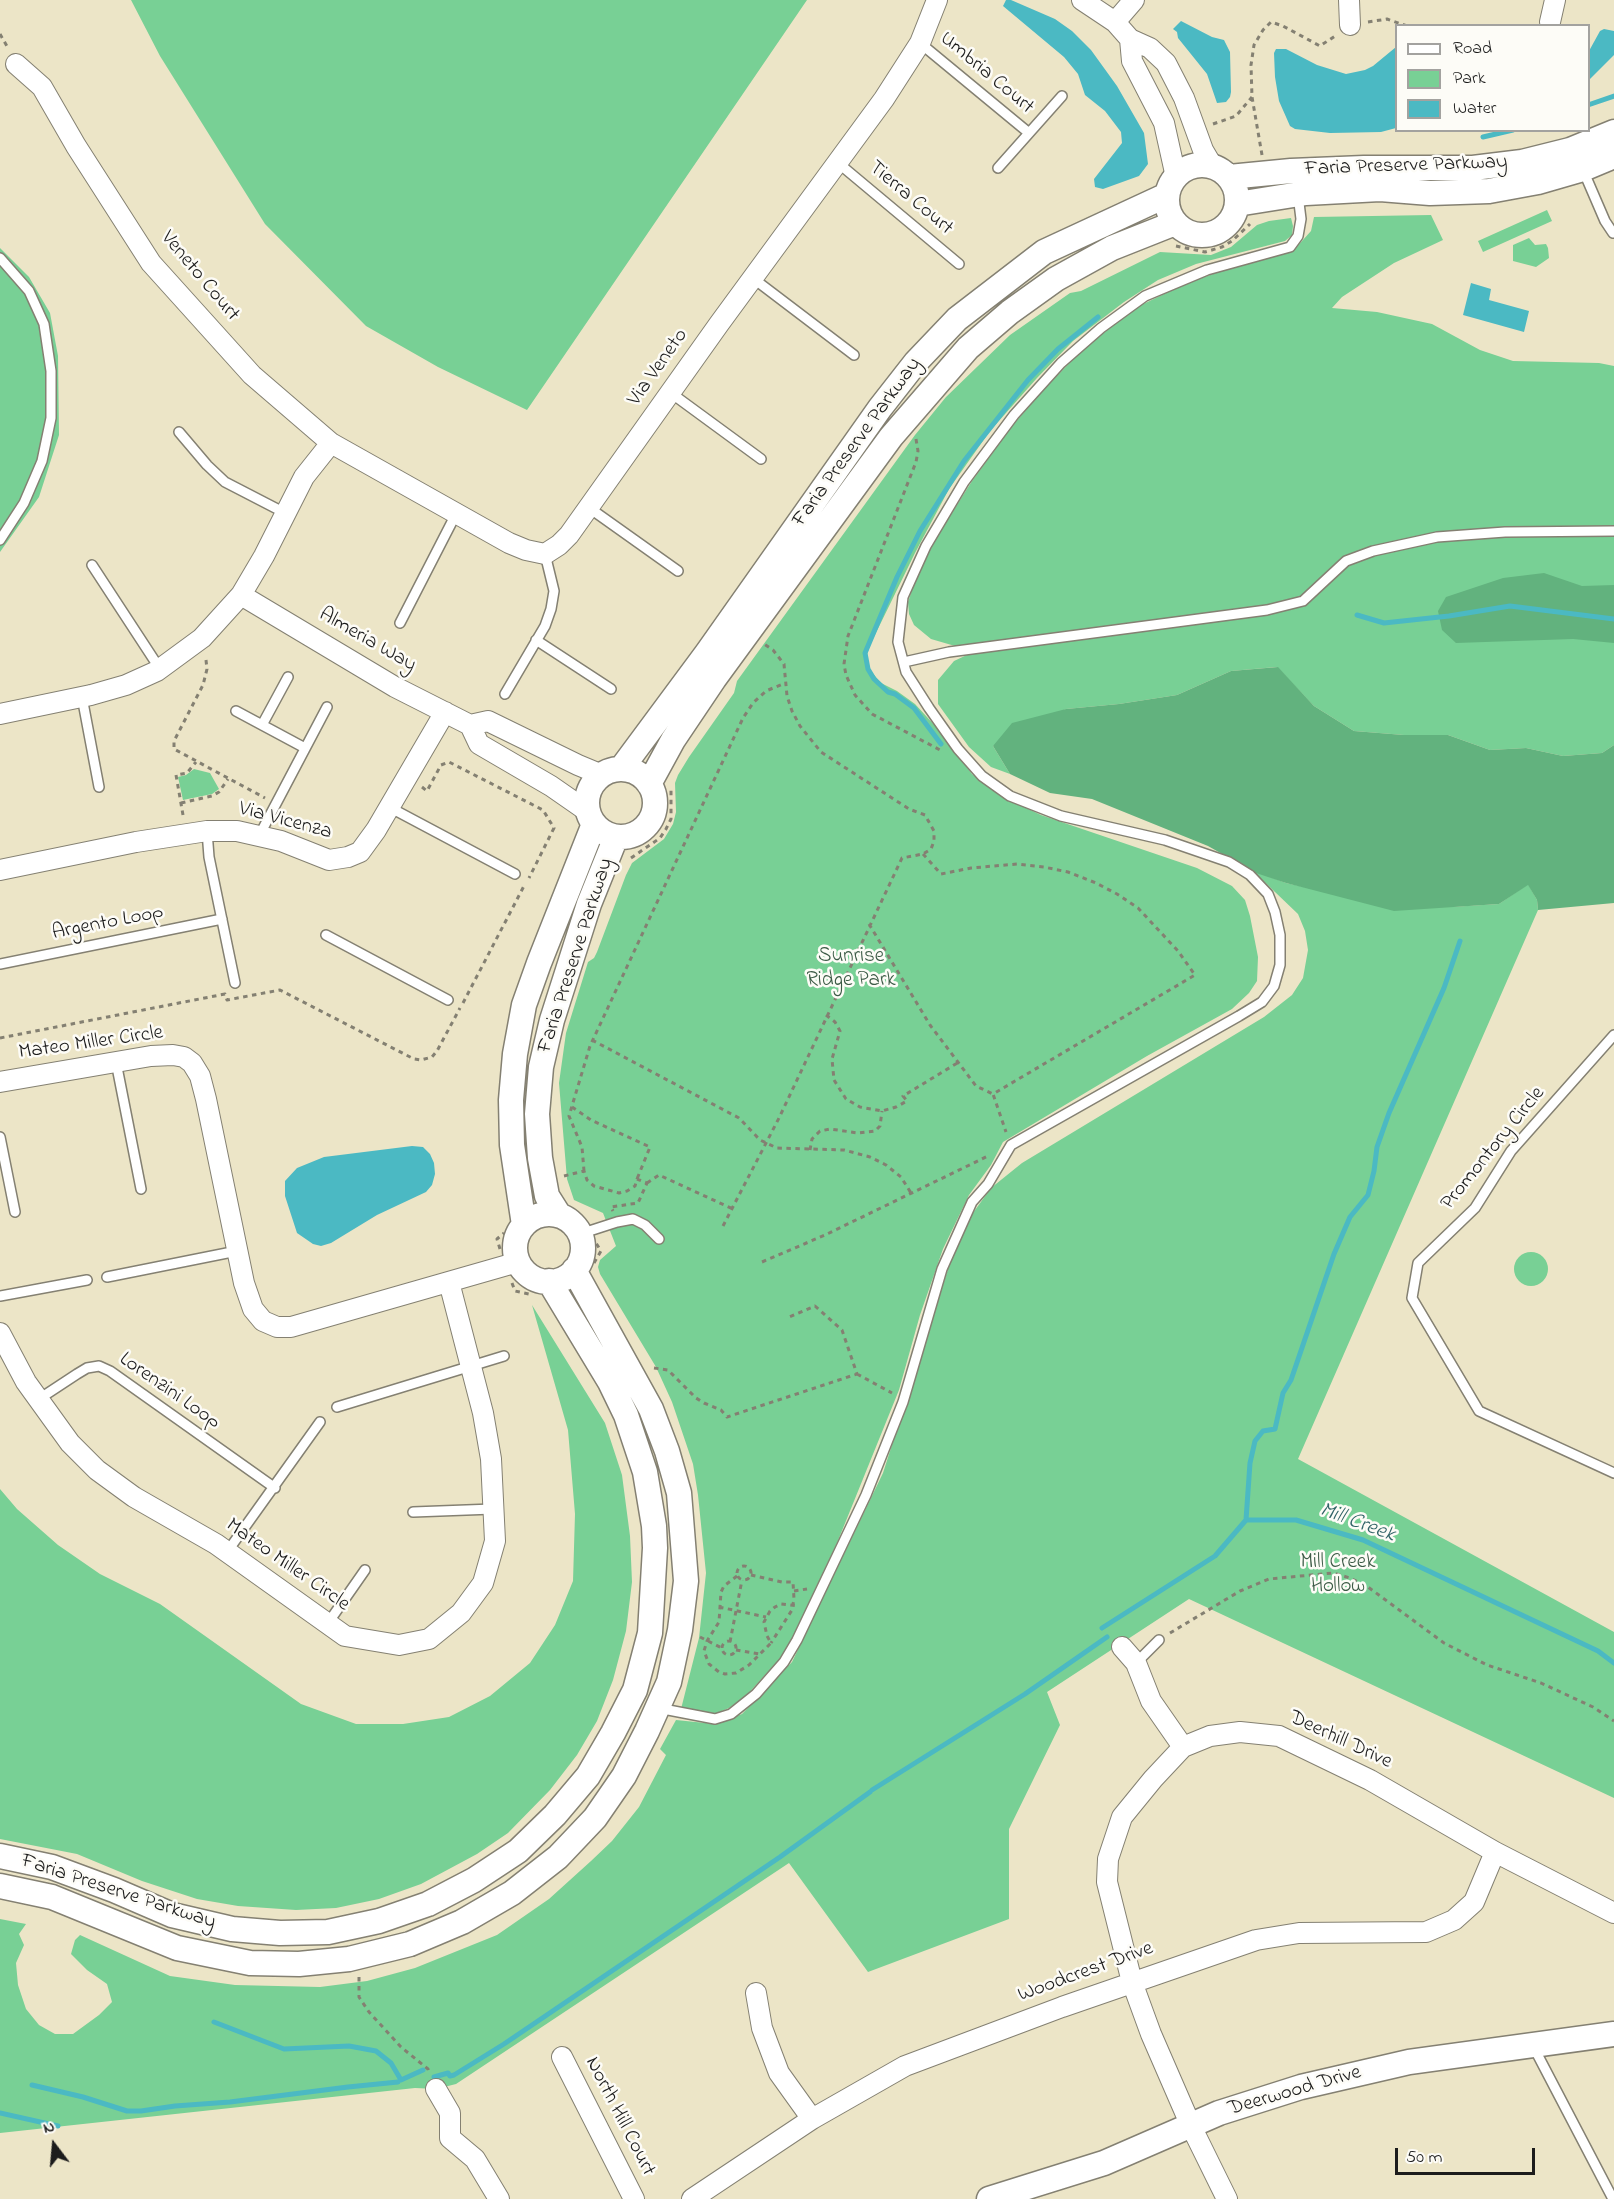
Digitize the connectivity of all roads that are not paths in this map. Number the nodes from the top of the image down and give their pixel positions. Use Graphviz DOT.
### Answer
graph roads {
  1 [pos="937,0"];
  2 [pos="1082,0"];
  3 [pos="1134,0"];
  4 [pos="1349,0"];
  5 [pos="1554,0"];
  6 [pos="1115,22"];
  7 [pos="1550,22"];
  8 [pos="1350,25"];
  9 [pos="1130,39"];
  10 [pos="920,43"];
  11 [pos="16,64"];
  12 [pos="1062,96"];
  13 [pos="1614,132"];
  14 [pos="1029,133"];
  15 [pos="1614,156"];
  16 [pos="1579,159"];
  17 [pos="837,162"];
  18 [pos="998,168"];
  19 [pos="1221,172"];
  20 [pos="1171,186"];
  21 [pos="1298,195"];
  22 [pos="1237,204"];
  23 [pos="1613,233"];
  24 [pos="1175,234"];
  25 [pos="0,258"];
  26 [pos="959,264"];
  27 [pos="754,279"];
  28 [pos="854,355"];
  29 [pos="671,393"];
  30 [pos="179,432"];
  31 [pos="331,443"];
  32 [pos="761,459"];
  33 [pos="588,507"];
  34 [pos="285,513"];
  35 [pos="456,514"];
  36 [pos="1614,531"];
  37 [pos="0,540"];
  38 [pos="545,554"];
  39 [pos="92,565"];
  40 [pos="678,571"];
  41 [pos="241,595"];
  42 [pos="400,623"];
  43 [pos="536,640"];
  44 [pos="904,662"];
  45 [pos="160,669"];
  46 [pos="288,677"];
  47 [pos="611,689"];
  48 [pos="505,694"];
  49 [pos="82,697"];
  50 [pos="327,707"];
  51 [pos="236,711"];
  52 [pos="445,712"];
  53 [pos="0,714"];
  54 [pos="262,725"];
  55 [pos="470,725"];
  56 [pos="305,748"];
  57 [pos="611,772"];
  58 [pos="649,784"];
  59 [pos="99,786"];
  60 [pos="389,807"];
  61 [pos="591,817"];
  62 [pos="207,831"];
  63 [pos="259,836"];
  64 [pos="616,837"];
  65 [pos="0,870"];
  66 [pos="515,874"];
  67 [pos="222,919"];
  68 [pos="326,935"];
  69 [pos="0,964"];
  70 [pos="236,982"];
  71 [pos="448,1000"];
  72 [pos="1614,1035"];
  73 [pos="116,1062"];
  74 [pos="0,1082"];
  75 [pos="0,1137"];
  76 [pos="141,1189"];
  77 [pos="15,1212"];
  78 [pos="559,1215"];
  79 [pos="524,1226"];
  80 [pos="580,1234"];
  81 [pos="659,1239"];
  82 [pos="237,1251"];
  83 [pos="518,1262"];
  84 [pos="574,1270"];
  85 [pos="107,1277"];
  86 [pos="87,1280"];
  87 [pos="549,1281"];
  88 [pos="449,1282"];
  89 [pos="0,1296"];
  90 [pos="0,1333"];
  91 [pos="504,1356"];
  92 [pos="471,1365"];
  93 [pos="39,1399"];
  94 [pos="337,1407"];
  95 [pos="320,1422"];
  96 [pos="1614,1473"];
  97 [pos="275,1488"];
  98 [pos="493,1509"];
  99 [pos="413,1512"];
  100 [pos="227,1552"];
  101 [pos="365,1570"];
  102 [pos="328,1623"];
  103 [pos="1159,1640"];
  104 [pos="1122,1647"];
  105 [pos="1136,1663"];
  106 [pos="658,1708"];
  107 [pos="1183,1748"];
  108 [pos="1495,1852"];
  109 [pos="0,1856"];
  110 [pos="0,1886"];
  111 [pos="1614,1913"];
  112 [pos="1132,1981"];
  113 [pos="756,1993"];
  114 [pos="1614,2034"];
  115 [pos="1533,2046"];
  116 [pos="562,2057"];
  117 [pos="436,2089"];
  118 [pos="812,2120"];
  119 [pos="1191,2126"];
  120 [pos="499,2199"];
  121 [pos="634,2199"];
  122 [pos="692,2199"];
  123 [pos="989,2199"];
  124 [pos="1227,2199"];
  125 [pos="1613,2199"];
  1 -- 10 [label="street, Via Veneto"];
  2 -- 6 [label="street"];
  3 -- 6 [label="street"];
  4 -- 8 [label="street"];
  5 -- 7 [label="street"];
  6 -- 9 [label="street"];
  9 -- 19 [label="street"];
  9 -- 20 [label="street"];
  10 -- 14 [label="lane, Umbria Court"];
  10 -- 17 [label="street, Via Veneto"];
  11 -- 31 [label="street, Veneto Court"];
  12 -- 14 [label="lane, Umbria Court"];
  13 -- 16 [label="street, Faria Preserve Parkway"];
  14 -- 18 [label="lane, Umbria Court"];
  15 -- 16 [label="street, Faria Preserve Parkway"];
  16 -- 19 [label="street, Faria Preserve Parkway"];
  16 -- 21 [label="street, Faria Preserve Parkway"];
  16 -- 23 [label="lane"];
  17 -- 26 [label="lane, Tierra Court"];
  17 -- 27 [label="street, Via Veneto"];
  19 -- 20 [label="street"];
  19 -- 22 [label="street"];
  20 -- 24 [label="street"];
  20 -- 57 [label="street, Faria Preserve Parkway"];
  21 -- 22 [label="street, Faria Preserve Parkway"];
  21 -- 44 [label="lane"];
  22 -- 24 [label="street"];
  24 -- 58 [label="street, Faria Preserve Parkway"];
  25 -- 37 [label="lane"];
  27 -- 28 [label="lane"];
  27 -- 29 [label="street, Via Veneto"];
  29 -- 32 [label="lane"];
  29 -- 33 [label="street, Via Veneto"];
  30 -- 34 [label="lane"];
  31 -- 34 [label="street"];
  31 -- 35 [label="street"];
  33 -- 38 [label="street, Via Veneto"];
  33 -- 40 [label="lane"];
  34 -- 41 [label="street"];
  35 -- 38 [label="street"];
  35 -- 42 [label="lane"];
  36 -- 44 [label="lane"];
  38 -- 43 [label="lane"];
  39 -- 45 [label="lane"];
  41 -- 45 [label="street"];
  41 -- 52 [label="street, Almeria Way"];
  43 -- 47 [label="lane"];
  43 -- 48 [label="lane"];
  44 -- 106 [label="lane"];
  45 -- 49 [label="street"];
  46 -- 54 [label="lane"];
  49 -- 53 [label="street"];
  49 -- 59 [label="lane"];
  50 -- 56 [label="lane"];
  51 -- 54 [label="lane"];
  52 -- 55 [label="street, Almeria Way"];
  52 -- 60 [label="street, Via Vicenza"];
  54 -- 56 [label="lane"];
  55 -- 57 [label="street, Almeria Way"];
  55 -- 61 [label="street, Almeria Way"];
  56 -- 63 [label="lane"];
  57 -- 58 [label="street"];
  57 -- 61 [label="street"];
  58 -- 64 [label="street"];
  60 -- 63 [label="street, Via Vicenza"];
  60 -- 66 [label="lane"];
  61 -- 64 [label="street"];
  61 -- 79 [label="street, Faria Preserve Parkway"];
  62 -- 63 [label="street, Via Vicenza"];
  62 -- 65 [label="street, Via Vicenza"];
  62 -- 67 [label="lane"];
  64 -- 78 [label="street, Faria Preserve Parkway"];
  67 -- 69 [label="lane, Argento Loop"];
  67 -- 70 [label="lane"];
  68 -- 71 [label="lane"];
  72 -- 96 [label="lane, Promontory Circle"];
  73 -- 74 [label="street, Mateo Miller Circle"];
  73 -- 76 [label="lane"];
  73 -- 82 [label="street, Mateo Miller Circle"];
  75 -- 77 [label="lane"];
  78 -- 79 [label="street"];
  78 -- 80 [label="street"];
  79 -- 83 [label="street"];
  80 -- 81 [label="lane"];
  80 -- 84 [label="street"];
  82 -- 85 [label="lane"];
  82 -- 88 [label="street, Mateo Miller Circle"];
  83 -- 87 [label="street"];
  83 -- 88 [label="street, Mateo Miller Circle"];
  84 -- 87 [label="street"];
  84 -- 106 [label="street, Faria Preserve Parkway"];
  86 -- 89 [label="lane"];
  87 -- 109 [label="street, Faria Preserve Parkway"];
  88 -- 92 [label="street, Mateo Miller Circle"];
  90 -- 93 [label="street, Mateo Miller Circle"];
  91 -- 92 [label="lane"];
  92 -- 94 [label="lane"];
  92 -- 98 [label="street, Mateo Miller Circle"];
  93 -- 97 [label="lane, Lorenzini Loop"];
  93 -- 100 [label="street, Mateo Miller Circle"];
  95 -- 97 [label="lane"];
  97 -- 100 [label="lane"];
  98 -- 99 [label="lane"];
  98 -- 102 [label="street, Mateo Miller Circle"];
  100 -- 102 [label="street, Mateo Miller Circle"];
  101 -- 102 [label="lane"];
  103 -- 105 [label="lane"];
  104 -- 105 [label="street"];
  105 -- 107 [label="street"];
  106 -- 110 [label="street, Faria Preserve Parkway"];
  107 -- 108 [label="street, Deerhill Drive"];
  107 -- 112 [label="street, Deerhill Drive"];
  108 -- 111 [label="street, Deerhill Drive"];
  108 -- 112 [label="street, Woodcrest Drive"];
  112 -- 118 [label="street, Woodcrest Drive"];
  112 -- 119 [label="street, Deerhill Drive"];
  113 -- 118 [label="street"];
  114 -- 115 [label="street, Deerwood Drive"];
  115 -- 119 [label="street, Deerwood Drive"];
  115 -- 125 [label="lane"];
  116 -- 121 [label="street, North Hill Court"];
  117 -- 120 [label="street"];
  118 -- 122 [label="street, Woodcrest Drive"];
  119 -- 123 [label="street, Deerwood Drive"];
  119 -- 124 [label="street, Deerhill Drive"];
}
